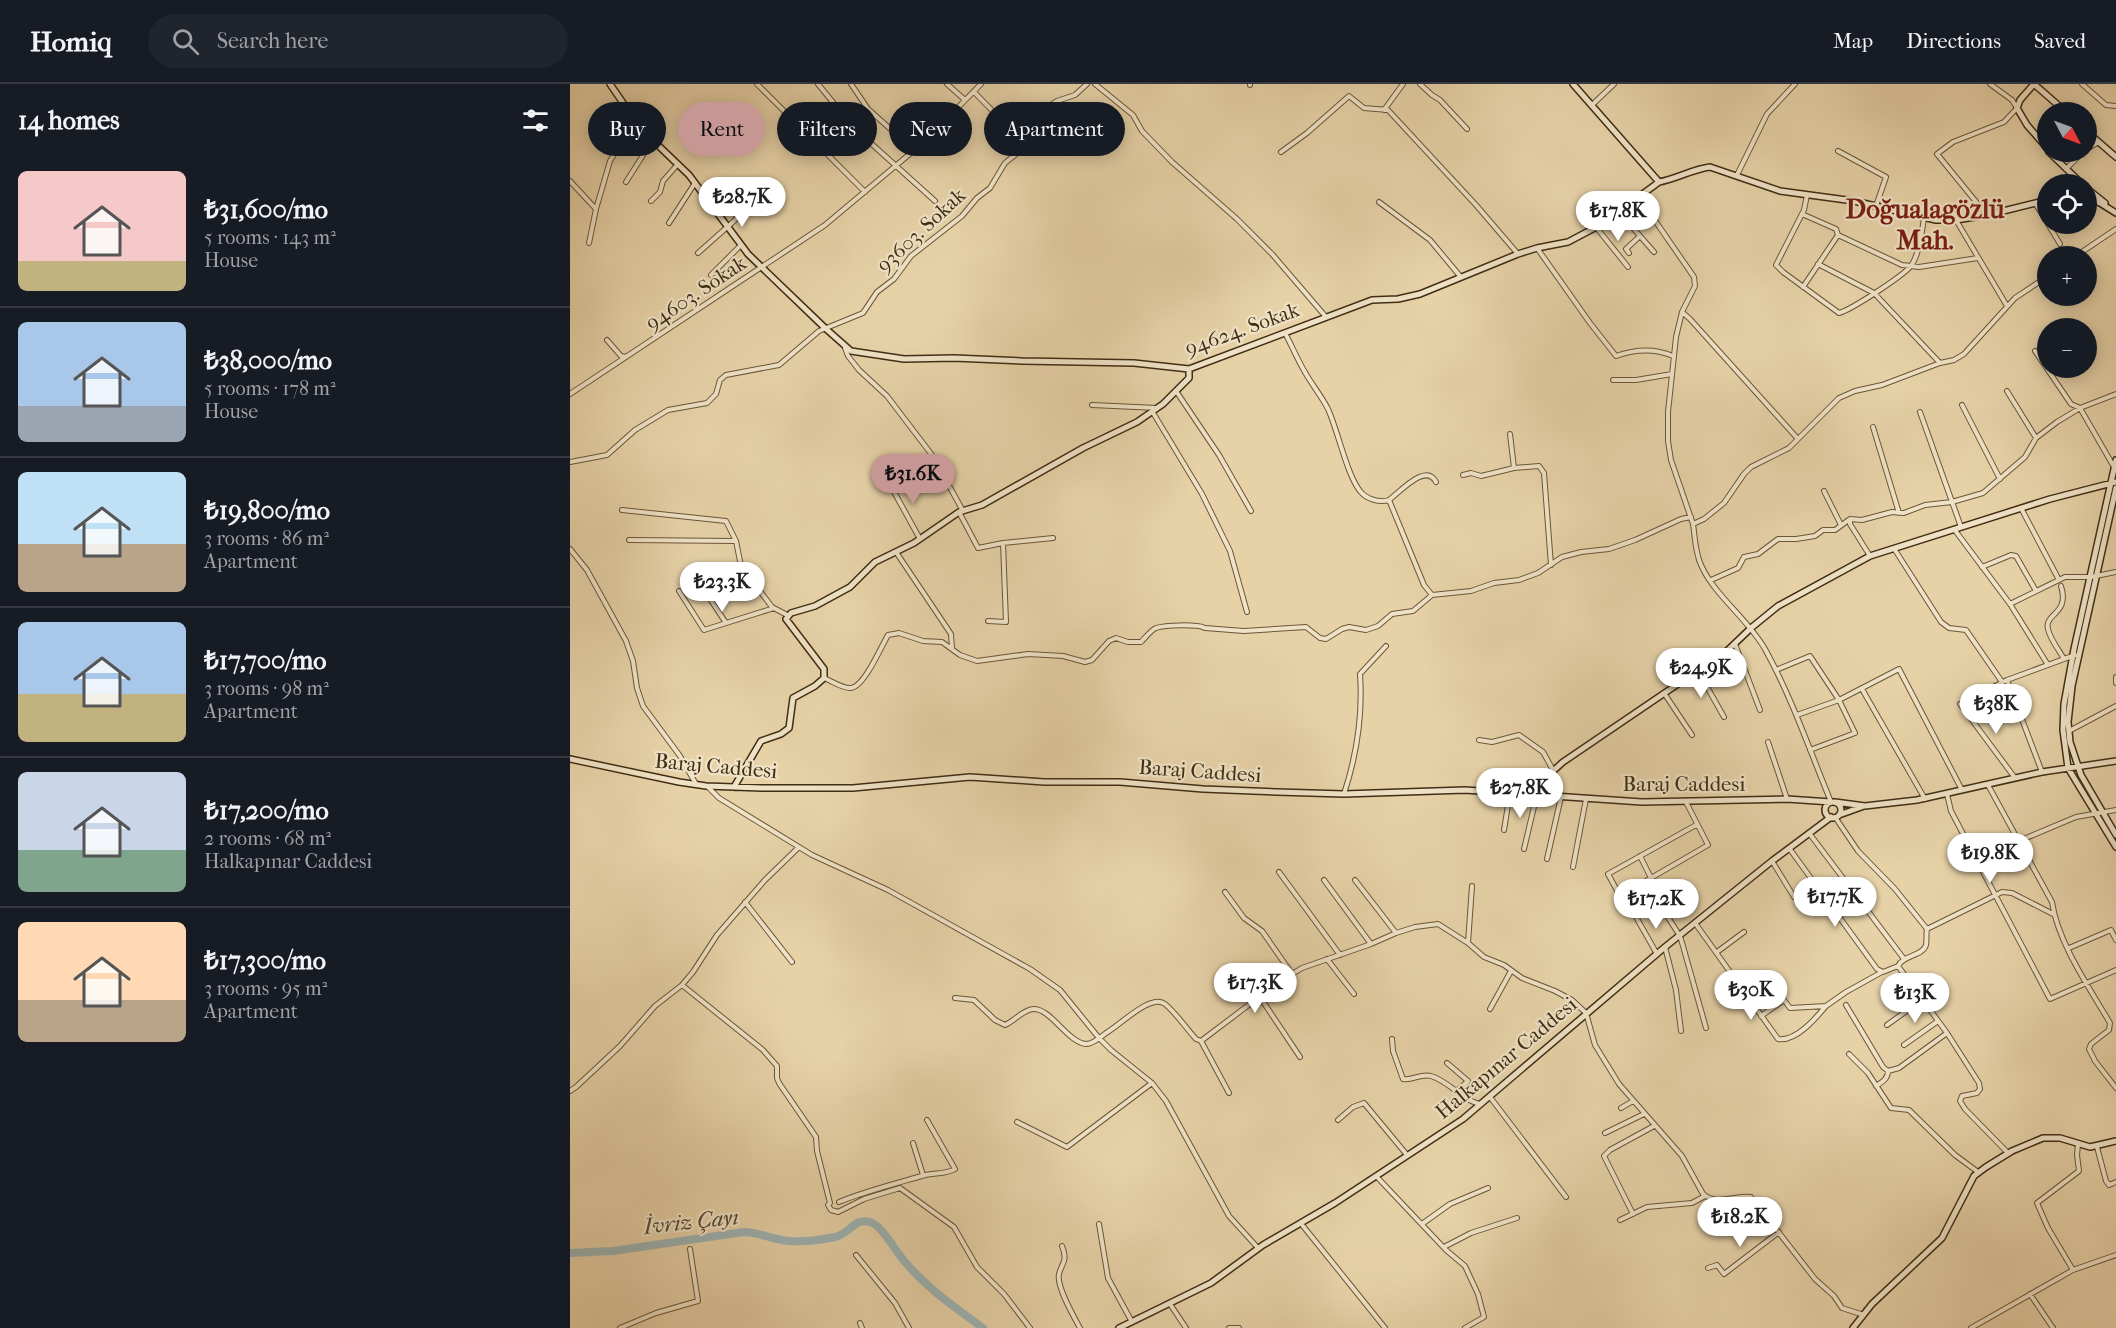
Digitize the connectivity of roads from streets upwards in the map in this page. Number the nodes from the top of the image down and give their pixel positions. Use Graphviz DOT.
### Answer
graph roads {
  1 [pos="610,84"];
  2 [pos="757,84"];
  3 [pos="818,84"];
  4 [pos="851,84"];
  5 [pos="947,84"];
  6 [pos="981,84"];
  7 [pos="1087,84"];
  8 [pos="1095,84"];
  9 [pos="1403,84"];
  10 [pos="1420,84"];
  11 [pos="1573,84"];
  12 [pos="1614,84"];
  13 [pos="1795,84"];
  14 [pos="1990,84"];
  15 [pos="2034,84"];
  16 [pos="2082,84"];
  17 [pos="974,92"];
  18 [pos="965,100"];
  19 [pos="622,102"];
  20 [pos="984,102"];
  21 [pos="1056,102"];
  22 [pos="2055,102"];
  23 [pos="1592,105"];
  24 [pos="2116,106"];
  25 [pos="2017,108"];
  26 [pos="1384,110"];
  27 [pos="889,128"];
  28 [pos="1467,129"];
  29 [pos="2037,137"];
  30 [pos="2099,142"];
  31 [pos="1838,151"];
  32 [pos="1281,152"];
  33 [pos="666,153"];
  34 [pos="613,156"];
  35 [pos="642,156"];
  36 [pos="907,156"];
  37 [pos="1014,156"];
  38 [pos="2116,157"];
  39 [pos="2059,162"];
  40 [pos="2074,162"];
  41 [pos="678,164"];
  42 [pos="897,165"];
  43 [pos="2066,170"];
  44 [pos="2071,174"];
  45 [pos="1737,176"];
  46 [pos="570,181"];
  47 [pos="626,182"];
  48 [pos="766,182"];
  49 [pos="1659,182"];
  50 [pos="695,183"];
  51 [pos="865,192"];
  52 [pos="1807,195"];
  53 [pos="2097,197"];
  54 [pos="1635,200"];
  55 [pos="651,201"];
  56 [pos="935,201"];
  57 [pos="1379,202"];
  58 [pos="2035,203"];
  59 [pos="2097,203"];
  60 [pos="1876,206"];
  61 [pos="2037,206"];
  62 [pos="596,209"];
  63 [pos="2115,211"];
  64 [pos="1619,212"];
  65 [pos="1802,214"];
  66 [pos="1987,215"];
  67 [pos="1924,218"];
  68 [pos="1956,220"];
  69 [pos="669,223"];
  70 [pos="727,227"];
  71 [pos="1596,227"];
  72 [pos="2116,229"];
  73 [pos="2054,234"];
  74 [pos="1838,235"];
  75 [pos="1640,236"];
  76 [pos="589,243"];
  77 [pos="2060,244"];
  78 [pos="741,245"];
  79 [pos="2091,246"];
  80 [pos="1537,248"];
  81 [pos="1654,252"];
  82 [pos="698,253"];
  83 [pos="1629,253"];
  84 [pos="1518,254"];
  85 [pos="1978,258"];
  86 [pos="1818,264"];
  87 [pos="1911,266"];
  88 [pos="761,267"];
  89 [pos="1628,267"];
  90 [pos="711,275"];
  91 [pos="1460,276"];
  92 [pos="2037,283"];
  93 [pos="1803,287"];
  94 [pos="1874,293"];
  95 [pos="2007,306"];
  96 [pos="1682,312"];
  97 [pos="1326,317"];
  98 [pos="825,328"];
  99 [pos="1285,332"];
  100 [pos="607,340"];
  101 [pos="844,346"];
  102 [pos="2035,351"];
  103 [pos="1673,356"];
  104 [pos="627,357"];
  105 [pos="1940,363"];
  106 [pos="1190,369"];
  107 [pos="1672,374"];
  108 [pos="1613,380"];
  109 [pos="1176,391"];
  110 [pos="2007,391"];
  111 [pos="570,394"];
  112 [pos="2116,394"];
  113 [pos="1092,405"];
  114 [pos="1962,405"];
  115 [pos="2080,408"];
  116 [pos="1155,410"];
  117 [pos="1920,412"];
  118 [pos="1873,427"];
  119 [pos="1510,434"];
  120 [pos="2036,438"];
  121 [pos="1798,439"];
  122 [pos="2116,460"];
  123 [pos="570,462"];
  124 [pos="1514,468"];
  125 [pos="2114,468"];
  126 [pos="1463,475"];
  127 [pos="2000,479"];
  128 [pos="888,481"];
  129 [pos="1436,482"];
  130 [pos="2115,487"];
  131 [pos="1824,491"];
  132 [pos="1389,500"];
  133 [pos="1952,502"];
  134 [pos="2021,508"];
  135 [pos="622,510"];
  136 [pos="1251,511"];
  137 [pos="961,512"];
  138 [pos="1899,513"];
  139 [pos="1691,517"];
  140 [pos="1850,519"];
  141 [pos="1693,524"];
  142 [pos="1842,525"];
  143 [pos="1961,527"];
  144 [pos="1954,529"];
  145 [pos="1053,538"];
  146 [pos="920,539"];
  147 [pos="629,540"];
  148 [pos="736,541"];
  149 [pos="1003,543"];
  150 [pos="570,549"];
  151 [pos="1896,550"];
  152 [pos="896,552"];
  153 [pos="1870,556"];
  154 [pos="1551,565"];
  155 [pos="1982,567"];
  156 [pos="2116,572"];
  157 [pos="693,573"];
  158 [pos="2093,577"];
  159 [pos="1711,580"];
  160 [pos="2059,580"];
  161 [pos="2061,586"];
  162 [pos="679,591"];
  163 [pos="2036,591"];
  164 [pos="1431,595"];
  165 [pos="2010,604"];
  166 [pos="775,608"];
  167 [pos="1247,612"];
  168 [pos="789,616"];
  169 [pos="988,621"];
  170 [pos="726,623"];
  171 [pos="1751,628"];
  172 [pos="1735,644"];
  173 [pos="1386,646"];
  174 [pos="952,649"];
  175 [pos="2076,654"];
  176 [pos="2064,659"];
  177 [pos="2048,665"];
  178 [pos="1698,670"];
  179 [pos="1776,670"];
  180 [pos="2116,677"];
  181 [pos="824,678"];
  182 [pos="2005,681"];
  183 [pos="2116,683"];
  184 [pos="1862,689"];
  185 [pos="1663,693"];
  186 [pos="1839,700"];
  187 [pos="2116,706"];
  188 [pos="1760,710"];
  189 [pos="1797,715"];
  190 [pos="1724,717"];
  191 [pos="2069,731"];
  192 [pos="1692,735"];
  193 [pos="1479,740"];
  194 [pos="1768,742"];
  195 [pos="1810,750"];
  196 [pos="570,759"];
  197 [pos="2116,761"];
  198 [pos="2079,766"];
  199 [pos="2068,768"];
  200 [pos="1553,770"];
  201 [pos="2042,772"];
  202 [pos="2015,778"];
  203 [pos="696,784"];
  204 [pos="1988,785"];
  205 [pos="706,786"];
  206 [pos="734,787"];
  207 [pos="1962,791"];
  208 [pos="1510,792"];
  209 [pos="1529,793"];
  210 [pos="1344,794"];
  211 [pos="1538,794"];
  212 [pos="1947,794"];
  213 [pos="1561,797"];
  214 [pos="1925,798"];
  215 [pos="1586,799"];
  216 [pos="1787,799"];
  217 [pos="1686,802"];
  218 [pos="1833,802"];
  219 [pos="1865,806"];
  220 [pos="2116,810"];
  221 [pos="2104,813"];
  222 [pos="2097,814"];
  223 [pos="1835,816"];
  224 [pos="1696,825"];
  225 [pos="1504,830"];
  226 [pos="1809,833"];
  227 [pos="2116,835"];
  228 [pos="2019,841"];
  229 [pos="799,847"];
  230 [pos="2116,847"];
  231 [pos="1789,848"];
  232 [pos="1524,849"];
  233 [pos="1640,856"];
  234 [pos="1547,859"];
  235 [pos="1772,861"];
  236 [pos="1573,867"];
  237 [pos="1279,872"];
  238 [pos="1651,878"];
  239 [pos="1324,880"];
  240 [pos="1355,880"];
  241 [pos="1472,886"];
  242 [pos="1225,892"];
  243 [pos="1995,894"];
  244 [pos="1794,897"];
  245 [pos="745,903"];
  246 [pos="1660,905"];
  247 [pos="2054,915"];
  248 [pos="1636,917"];
  249 [pos="1695,923"];
  250 [pos="1927,929"];
  251 [pos="1744,932"];
  252 [pos="1396,933"];
  253 [pos="1680,936"];
  254 [pos="2116,939"];
  255 [pos="1468,943"];
  256 [pos="1371,944"];
  257 [pos="1665,947"];
  258 [pos="2068,948"];
  259 [pos="1717,952"];
  260 [pos="1657,954"];
  261 [pos="1340,955"];
  262 [pos="1327,959"];
  263 [pos="1904,959"];
  264 [pos="792,962"];
  265 [pos="1898,966"];
  266 [pos="1510,970"];
  267 [pos="2116,970"];
  268 [pos="1883,972"];
  269 [pos="1292,974"];
  270 [pos="2087,983"];
  271 [pos="682,985"];
  272 [pos="1354,994"];
  273 [pos="1260,997"];
  274 [pos="955,998"];
  275 [pos="1923,999"];
  276 [pos="1826,1005"];
  277 [pos="1846,1005"];
  278 [pos="1490,1009"];
  279 [pos="1586,1013"];
  280 [pos="1761,1016"];
  281 [pos="1938,1021"];
  282 [pos="1887,1025"];
  283 [pos="1706,1028"];
  284 [pos="1681,1031"];
  285 [pos="1947,1033"];
  286 [pos="1099,1038"];
  287 [pos="1392,1039"];
  288 [pos="1201,1041"];
  289 [pos="1904,1045"];
  290 [pos="1849,1054"];
  291 [pos="1300,1057"];
  292 [pos="1448,1063"];
  293 [pos="1888,1071"];
  294 [pos="1152,1083"];
  295 [pos="1876,1086"];
  296 [pos="2116,1088"];
  297 [pos="1458,1090"];
  298 [pos="570,1091"];
  299 [pos="1228,1093"];
  300 [pos="1490,1097"];
  301 [pos="1633,1101"];
  302 [pos="1481,1104"];
  303 [pos="1621,1107"];
  304 [pos="1644,1114"];
  305 [pos="927,1120"];
  306 [pos="1338,1120"];
  307 [pos="1017,1122"];
  308 [pos="1654,1126"];
  309 [pos="1605,1133"];
  310 [pos="2116,1141"];
  311 [pos="913,1143"];
  312 [pos="2078,1143"];
  313 [pos="2097,1147"];
  314 [pos="2008,1153"];
  315 [pos="1407,1155"];
  316 [pos="1979,1173"];
  317 [pos="923,1175"];
  318 [pos="1376,1176"];
  319 [pos="2116,1182"];
  320 [pos="900,1185"];
  321 [pos="1488,1188"];
  322 [pos="1705,1196"];
  323 [pos="1566,1197"];
  324 [pos="839,1202"];
  325 [pos="1633,1214"];
  326 [pos="1517,1218"];
  327 [pos="1620,1220"];
  328 [pos="1099,1224"];
  329 [pos="1422,1224"];
  330 [pos="1303,1226"];
  331 [pos="1779,1232"];
  332 [pos="1062,1246"];
  333 [pos="1444,1247"];
  334 [pos="1258,1248"];
  335 [pos="690,1249"];
  336 [pos="856,1255"];
  337 [pos="2116,1255"];
  338 [pos="1708,1268"];
  339 [pos="2073,1270"];
  340 [pos="2030,1294"];
  341 [pos="1170,1304"];
  342 [pos="1864,1315"];
  343 [pos="1132,1322"];
  344 [pos="620,1328"];
  345 [pos="909,1328"];
  346 [pos="1030,1328"];
  347 [pos="1080,1328"];
  348 [pos="1119,1328"];
  349 [pos="1186,1328"];
  350 [pos="1229,1328"];
  351 [pos="1239,1328"];
  352 [pos="1385,1328"];
  353 [pos="1465,1328"];
  354 [pos="1853,1328"];
  355 [pos="1971,1328"];
  356 [pos="2053,1328"];
  1 -- 19 [label="street, 94624. Sokak"];
  2 -- 51 [label="street"];
  3 -- 42 [label="street"];
  4 -- 27 [label="street"];
  5 -- 18 [label="street"];
  6 -- 17 [label="street, 94603. Sokak"];
  7 -- 21 [label="street, 93603. Sokak"];
  8 -- 97 [label="street"];
  9 -- 26 [label="street"];
  10 -- 28 [label="street"];
  11 -- 23 [label="street"];
  12 -- 23 [label="street"];
  13 -- 45 [label="street"];
  14 -- 25 [label="street"];
  15 -- 22 [label="street"];
  15 -- 25 [label="street"];
  16 -- 24 [label="street"];
  17 -- 18 [label="street, 94603. Sokak"];
  17 -- 20 [label="street"];
  23 -- 49 [label="street"];
  25 -- 29 [label="street"];
  25 -- 66 [label="street"];
  26 -- 32 [label="street"];
  26 -- 84 [label="street"];
  30 -- 38 [label="street"];
  31 -- 60 [label="street"];
  33 -- 41 [label="street, 94624. Sokak"];
  34 -- 62 [label="street"];
  35 -- 47 [label="street"];
  36 -- 42 [label="street, 94603. Sokak"];
  37 -- 98 [label="street, 93603. Sokak"];
  39 -- 43 [label="street"];
  40 -- 43 [label="street"];
  41 -- 50 [label="street, 94624. Sokak"];
  41 -- 55 [label="street"];
  42 -- 51 [label="street, 94603. Sokak"];
  42 -- 56 [label="street"];
  43 -- 44 [label="street"];
  45 -- 49 [label="street"];
  45 -- 52 [label="street"];
  46 -- 62 [label="street"];
  48 -- 70 [label="street"];
  49 -- 54 [label="street, 94624. Sokak"];
  50 -- 69 [label="street"];
  50 -- 70 [label="street, 94624. Sokak"];
  51 -- 88 [label="street, 94603. Sokak"];
  52 -- 60 [label="street"];
  52 -- 65 [label="street"];
  53 -- 63 [label="street"];
  54 -- 64 [label="street, 94624. Sokak"];
  54 -- 96 [label="street"];
  57 -- 91 [label="street"];
  58 -- 61 [label="street"];
  58 -- 66 [label="street"];
  59 -- 63 [label="street"];
  60 -- 67 [label="street"];
  62 -- 76 [label="street"];
  64 -- 71 [label="street, 94624. Sokak"];
  64 -- 75 [label="street"];
  65 -- 74 [label="street"];
  65 -- 93 [label="street"];
  66 -- 68 [label="street"];
  67 -- 68 [label="street"];
  67 -- 87 [label="street"];
  68 -- 85 [label="street"];
  70 -- 78 [label="street, 94624. Sokak"];
  70 -- 82 [label="street"];
  71 -- 80 [label="street, 94624. Sokak"];
  71 -- 89 [label="street"];
  72 -- 79 [label="street"];
  73 -- 77 [label="street"];
  74 -- 86 [label="street"];
  74 -- 87 [label="street"];
  75 -- 81 [label="street"];
  75 -- 83 [label="street"];
  78 -- 88 [label="street, 94624. Sokak"];
  78 -- 90 [label="street"];
  80 -- 84 [label="street, 94624. Sokak"];
  80 -- 103 [label="street"];
  84 -- 91 [label="street, 94624. Sokak"];
  85 -- 87 [label="street"];
  85 -- 95 [label="street"];
  86 -- 93 [label="street"];
  86 -- 94 [label="street"];
  87 -- 94 [label="street"];
  88 -- 98 [label="street, 94624. Sokak"];
  88 -- 104 [label="street, 94603. Sokak"];
  91 -- 97 [label="street, 94624. Sokak"];
  92 -- 95 [label="street"];
  93 -- 94 [label="street"];
  94 -- 105 [label="street"];
  95 -- 105 [label="street"];
  96 -- 103 [label="street"];
  96 -- 121 [label="street"];
  97 -- 99 [label="street, 94624. Sokak"];
  98 -- 101 [label="street, 94624. Sokak"];
  98 -- 123 [label="street, 93603. Sokak"];
  99 -- 106 [label="street, 94624. Sokak"];
  99 -- 132 [label="street"];
  100 -- 104 [label="street"];
  101 -- 106 [label="street, 94624. Sokak"];
  101 -- 137 [label="street"];
  102 -- 115 [label="street"];
  103 -- 107 [label="street"];
  104 -- 111 [label="street, 94603. Sokak"];
  105 -- 121 [label="street"];
  106 -- 109 [label="street"];
  107 -- 108 [label="street"];
  107 -- 139 [label="street"];
  109 -- 116 [label="street"];
  109 -- 136 [label="street"];
  110 -- 120 [label="street"];
  112 -- 115 [label="street"];
  113 -- 116 [label="street"];
  114 -- 127 [label="street"];
  115 -- 120 [label="street"];
  115 -- 125 [label="street"];
  116 -- 137 [label="street"];
  116 -- 167 [label="street"];
  117 -- 133 [label="street"];
  118 -- 138 [label="street"];
  119 -- 124 [label="street"];
  120 -- 127 [label="street"];
  121 -- 141 [label="street"];
  122 -- 125 [label="street"];
  124 -- 126 [label="street"];
  124 -- 154 [label="street"];
  125 -- 130 [label="street"];
  127 -- 133 [label="street"];
  128 -- 146 [label="street"];
  129 -- 132 [label="street"];
  130 -- 134 [label="street"];
  130 -- 158 [label="street"];
  131 -- 142 [label="street"];
  132 -- 164 [label="street"];
  133 -- 138 [label="street"];
  133 -- 143 [label="street"];
  134 -- 143 [label="street"];
  134 -- 160 [label="street"];
  135 -- 148 [label="street"];
  137 -- 146 [label="street"];
  137 -- 149 [label="street"];
  138 -- 140 [label="street"];
  139 -- 141 [label="street"];
  139 -- 154 [label="street"];
  140 -- 142 [label="street"];
  140 -- 153 [label="street"];
  141 -- 159 [label="street"];
  142 -- 159 [label="street"];
  143 -- 144 [label="street"];
  144 -- 151 [label="street"];
  144 -- 155 [label="street"];
  145 -- 149 [label="street"];
  146 -- 152 [label="street"];
  147 -- 148 [label="street"];
  148 -- 166 [label="street"];
  149 -- 169 [label="street"];
  150 -- 203 [label="street"];
  151 -- 153 [label="street"];
  151 -- 182 [label="street"];
  152 -- 168 [label="street"];
  152 -- 174 [label="street"];
  153 -- 171 [label="street"];
  154 -- 164 [label="street"];
  155 -- 163 [label="street"];
  155 -- 165 [label="street"];
  156 -- 158 [label="street"];
  157 -- 170 [label="street"];
  158 -- 160 [label="street"];
  158 -- 175 [label="street"];
  159 -- 171 [label="street"];
  160 -- 163 [label="street"];
  161 -- 176 [label="street"];
  162 -- 170 [label="street"];
  163 -- 165 [label="street"];
  164 -- 174 [label="street"];
  165 -- 177 [label="street"];
  166 -- 168 [label="street"];
  166 -- 170 [label="street"];
  168 -- 181 [label="street"];
  171 -- 172 [label="street"];
  171 -- 179 [label="street"];
  172 -- 178 [label="street"];
  172 -- 188 [label="street"];
  173 -- 210 [label="street"];
  174 -- 181 [label="street"];
  175 -- 176 [label="street"];
  175 -- 191 [label="street"];
  175 -- 199 [label="street"];
  176 -- 177 [label="street"];
  177 -- 182 [label="street"];
  178 -- 185 [label="street"];
  178 -- 190 [label="street"];
  179 -- 186 [label="street"];
  179 -- 189 [label="street"];
  180 -- 183 [label="street"];
  181 -- 206 [label="street"];
  182 -- 201 [label="street"];
  182 -- 202 [label="street"];
  184 -- 186 [label="street"];
  184 -- 207 [label="street"];
  184 -- 214 [label="street"];
  185 -- 192 [label="street"];
  185 -- 200 [label="street"];
  186 -- 189 [label="street"];
  186 -- 195 [label="street"];
  187 -- 191 [label="street"];
  189 -- 195 [label="street"];
  191 -- 198 [label="street"];
  193 -- 200 [label="street"];
  194 -- 216 [label="street"];
  195 -- 218 [label="street"];
  196 -- 203 [label="street, Baraj Caddesi"];
  197 -- 198 [label="street"];
  198 -- 199 [label="street"];
  198 -- 221 [label="street"];
  199 -- 201 [label="street"];
  199 -- 222 [label="street"];
  200 -- 209 [label="street"];
  201 -- 202 [label="street"];
  202 -- 204 [label="street"];
  203 -- 205 [label="street, Baraj Caddesi"];
  204 -- 207 [label="street"];
  204 -- 228 [label="street"];
  205 -- 206 [label="street, Baraj Caddesi"];
  205 -- 229 [label="street"];
  206 -- 210 [label="street, Baraj Caddesi"];
  207 -- 212 [label="street"];
  208 -- 209 [label="street, Baraj Caddesi"];
  208 -- 210 [label="street, Baraj Caddesi"];
  208 -- 225 [label="street"];
  209 -- 211 [label="street, Baraj Caddesi"];
  211 -- 213 [label="street, Baraj Caddesi"];
  211 -- 232 [label="street"];
  212 -- 214 [label="street"];
  212 -- 243 [label="street"];
  213 -- 215 [label="street, Baraj Caddesi"];
  213 -- 234 [label="street"];
  214 -- 219 [label="street"];
  215 -- 217 [label="street, Baraj Caddesi"];
  215 -- 236 [label="street"];
  216 -- 217 [label="street, Baraj Caddesi"];
  216 -- 218 [label="street, Baraj Caddesi"];
  217 -- 224 [label="street"];
  218 -- 219 [label="street, Baraj Caddesi"];
  218 -- 223 [label="street"];
  218 -- 223 [label="street"];
  219 -- 223 [label="street, Halkapınar Caddesi"];
  220 -- 221 [label="street"];
  221 -- 222 [label="street"];
  221 -- 227 [label="street"];
  222 -- 228 [label="street"];
  222 -- 230 [label="street"];
  223 -- 226 [label="street, Halkapınar Caddesi"];
  223 -- 250 [label="street"];
  224 -- 233 [label="street"];
  224 -- 238 [label="street"];
  226 -- 231 [label="street, Halkapınar Caddesi"];
  226 -- 263 [label="street"];
  228 -- 247 [label="street"];
  229 -- 245 [label="street"];
  229 -- 286 [label="street"];
  231 -- 235 [label="street, Halkapınar Caddesi"];
  231 -- 268 [label="street"];
  233 -- 238 [label="street"];
  233 -- 238 [label="street"];
  235 -- 244 [label="street"];
  235 -- 249 [label="street, Halkapınar Caddesi"];
  237 -- 261 [label="street"];
  239 -- 256 [label="street"];
  240 -- 252 [label="street"];
  241 -- 255 [label="street"];
  242 -- 269 [label="street"];
  243 -- 247 [label="street"];
  243 -- 250 [label="street"];
  243 -- 270 [label="street"];
  245 -- 264 [label="street"];
  245 -- 271 [label="street"];
  246 -- 253 [label="street"];
  247 -- 258 [label="street"];
  248 -- 260 [label="street"];
  249 -- 253 [label="street, Halkapınar Caddesi"];
  249 -- 259 [label="street"];
  250 -- 263 [label="street"];
  251 -- 259 [label="street"];
  252 -- 255 [label="street"];
  252 -- 256 [label="street"];
  253 -- 257 [label="street, Halkapınar Caddesi"];
  253 -- 283 [label="street"];
  254 -- 258 [label="street"];
  255 -- 266 [label="street"];
  256 -- 261 [label="street"];
  257 -- 260 [label="street, Halkapınar Caddesi"];
  257 -- 284 [label="street"];
  258 -- 270 [label="street"];
  259 -- 280 [label="street"];
  260 -- 279 [label="street, Halkapınar Caddesi"];
  261 -- 262 [label="street"];
  262 -- 269 [label="street"];
  262 -- 272 [label="street"];
  263 -- 265 [label="street"];
  265 -- 268 [label="street"];
  265 -- 275 [label="street"];
  266 -- 278 [label="street"];
  266 -- 279 [label="street"];
  267 -- 270 [label="street"];
  268 -- 276 [label="street"];
  269 -- 273 [label="street"];
  270 -- 296 [label="street"];
  271 -- 298 [label="street"];
  271 -- 320 [label="street"];
  273 -- 288 [label="street"];
  273 -- 291 [label="street"];
  274 -- 286 [label="street"];
  275 -- 281 [label="street"];
  275 -- 282 [label="street"];
  276 -- 280 [label="street"];
  276 -- 280 [label="street"];
  277 -- 293 [label="street"];
  279 -- 300 [label="street, Halkapınar Caddesi"];
  279 -- 301 [label="street"];
  281 -- 285 [label="street"];
  281 -- 289 [label="street"];
  285 -- 293 [label="street"];
  285 -- 314 [label="street"];
  286 -- 288 [label="street"];
  286 -- 294 [label="street"];
  287 -- 297 [label="street"];
  288 -- 299 [label="street"];
  290 -- 295 [label="street"];
  292 -- 297 [label="street"];
  293 -- 295 [label="street"];
  294 -- 307 [label="street"];
  294 -- 334 [label="street"];
  295 -- 316 [label="street"];
  297 -- 302 [label="street"];
  300 -- 302 [label="street, Halkapınar Caddesi"];
  300 -- 323 [label="street"];
  301 -- 303 [label="street"];
  301 -- 304 [label="street"];
  302 -- 315 [label="street, Halkapınar Caddesi"];
  304 -- 308 [label="street"];
  304 -- 309 [label="street"];
  305 -- 317 [label="street"];
  306 -- 315 [label="street"];
  308 -- 322 [label="street"];
  308 -- 325 [label="street"];
  310 -- 313 [label="street"];
  311 -- 317 [label="street"];
  312 -- 313 [label="street"];
  312 -- 314 [label="street"];
  312 -- 339 [label="street"];
  313 -- 319 [label="street"];
  314 -- 316 [label="street"];
  315 -- 318 [label="street, Halkapınar Caddesi"];
  316 -- 342 [label="street"];
  317 -- 320 [label="street"];
  318 -- 329 [label="street"];
  318 -- 334 [label="street, Halkapınar Caddesi"];
  320 -- 324 [label="street"];
  320 -- 346 [label="street"];
  321 -- 329 [label="street"];
  322 -- 325 [label="street"];
  322 -- 331 [label="street"];
  325 -- 327 [label="street"];
  326 -- 333 [label="street"];
  328 -- 343 [label="street"];
  329 -- 333 [label="street"];
  330 -- 352 [label="street"];
  331 -- 338 [label="street"];
  331 -- 342 [label="street"];
  332 -- 347 [label="street"];
  333 -- 353 [label="street"];
  334 -- 341 [label="street, Halkapınar Caddesi"];
  335 -- 344 [label="street"];
  336 -- 345 [label="street"];
  337 -- 339 [label="street"];
  339 -- 340 [label="street"];
  340 -- 355 [label="street"];
  340 -- 356 [label="street"];
  341 -- 343 [label="street, Halkapınar Caddesi"];
  341 -- 349 [label="street"];
  342 -- 354 [label="street"];
  343 -- 348 [label="street, Halkapınar Caddesi"];
  350 -- 351 [label="street"];
}
